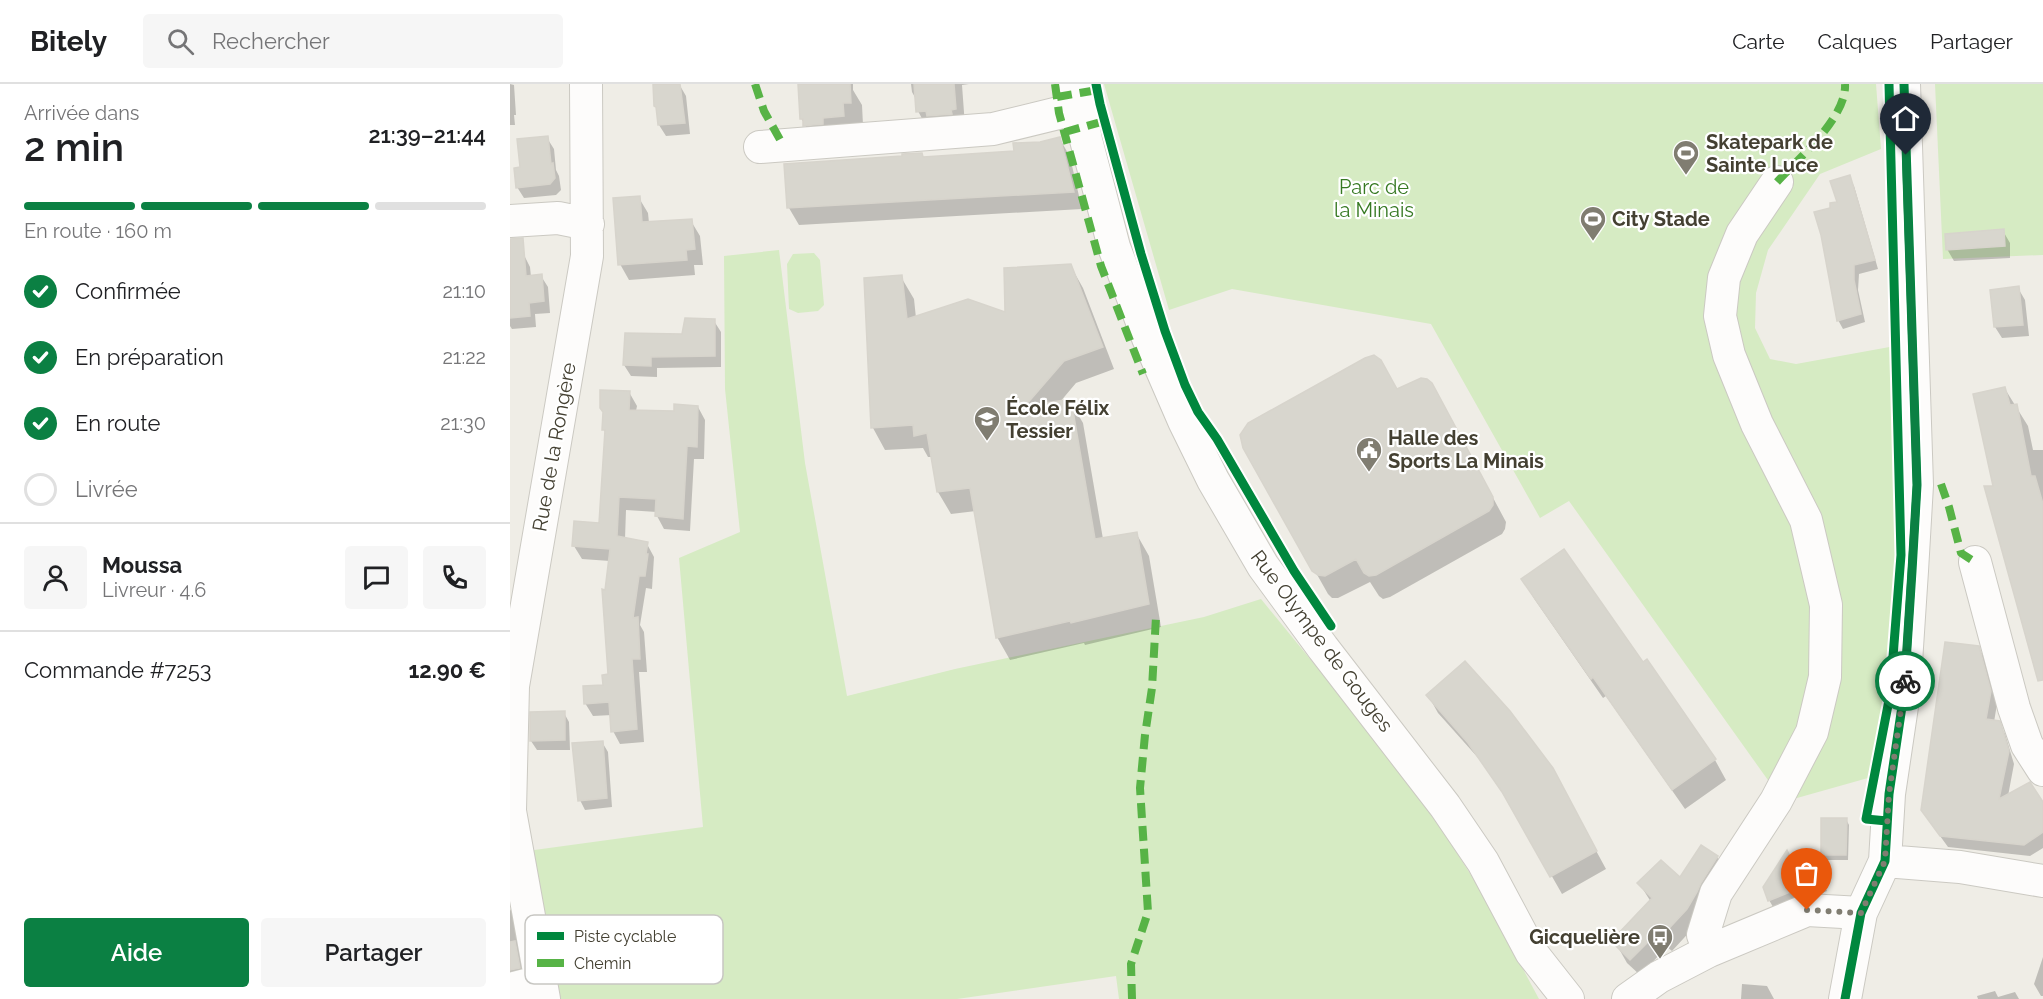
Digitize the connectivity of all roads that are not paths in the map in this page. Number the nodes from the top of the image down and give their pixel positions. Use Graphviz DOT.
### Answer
graph roads {
  1 [pos="586,84"];
  2 [pos="1904,84"];
  3 [pos="1077,96"];
  4 [pos="760,147"];
  5 [pos="1777,182"];
  6 [pos="510,221"];
  7 [pos="588,224"];
  8 [pos="1975,562"];
  9 [pos="2038,753"];
  10 [pos="510,810"];
  11 [pos="1885,861"];
  12 [pos="2043,881"];
  13 [pos="1861,913"];
  14 [pos="529,915"];
  15 [pos="1709,951"];
  16 [pos="510,989"];
  17 [pos="543,990"];
  18 [pos="1568,999"];
  19 [pos="1628,999"];
  20 [pos="1845,999"];
  1 -- 7 [label="street, Rue de la Rongère"];
  2 -- 11 [label="street"];
  3 -- 4 [label="street"];
  3 -- 18 [label="street, Rue Olympe de Gouges"];
  5 -- 15 [label="street"];
  6 -- 7 [label="street"];
  7 -- 10 [label="street, Rue de la Rongère"];
  8 -- 9 [label="street"];
  10 -- 14 [label="street, Rue de la Rongère"];
  11 -- 12 [label="street"];
  11 -- 13 [label="street"];
  13 -- 15 [label="street"];
  13 -- 20 [label="street"];
  15 -- 19 [label="street"];
  16 -- 17 [label="street"];
}
